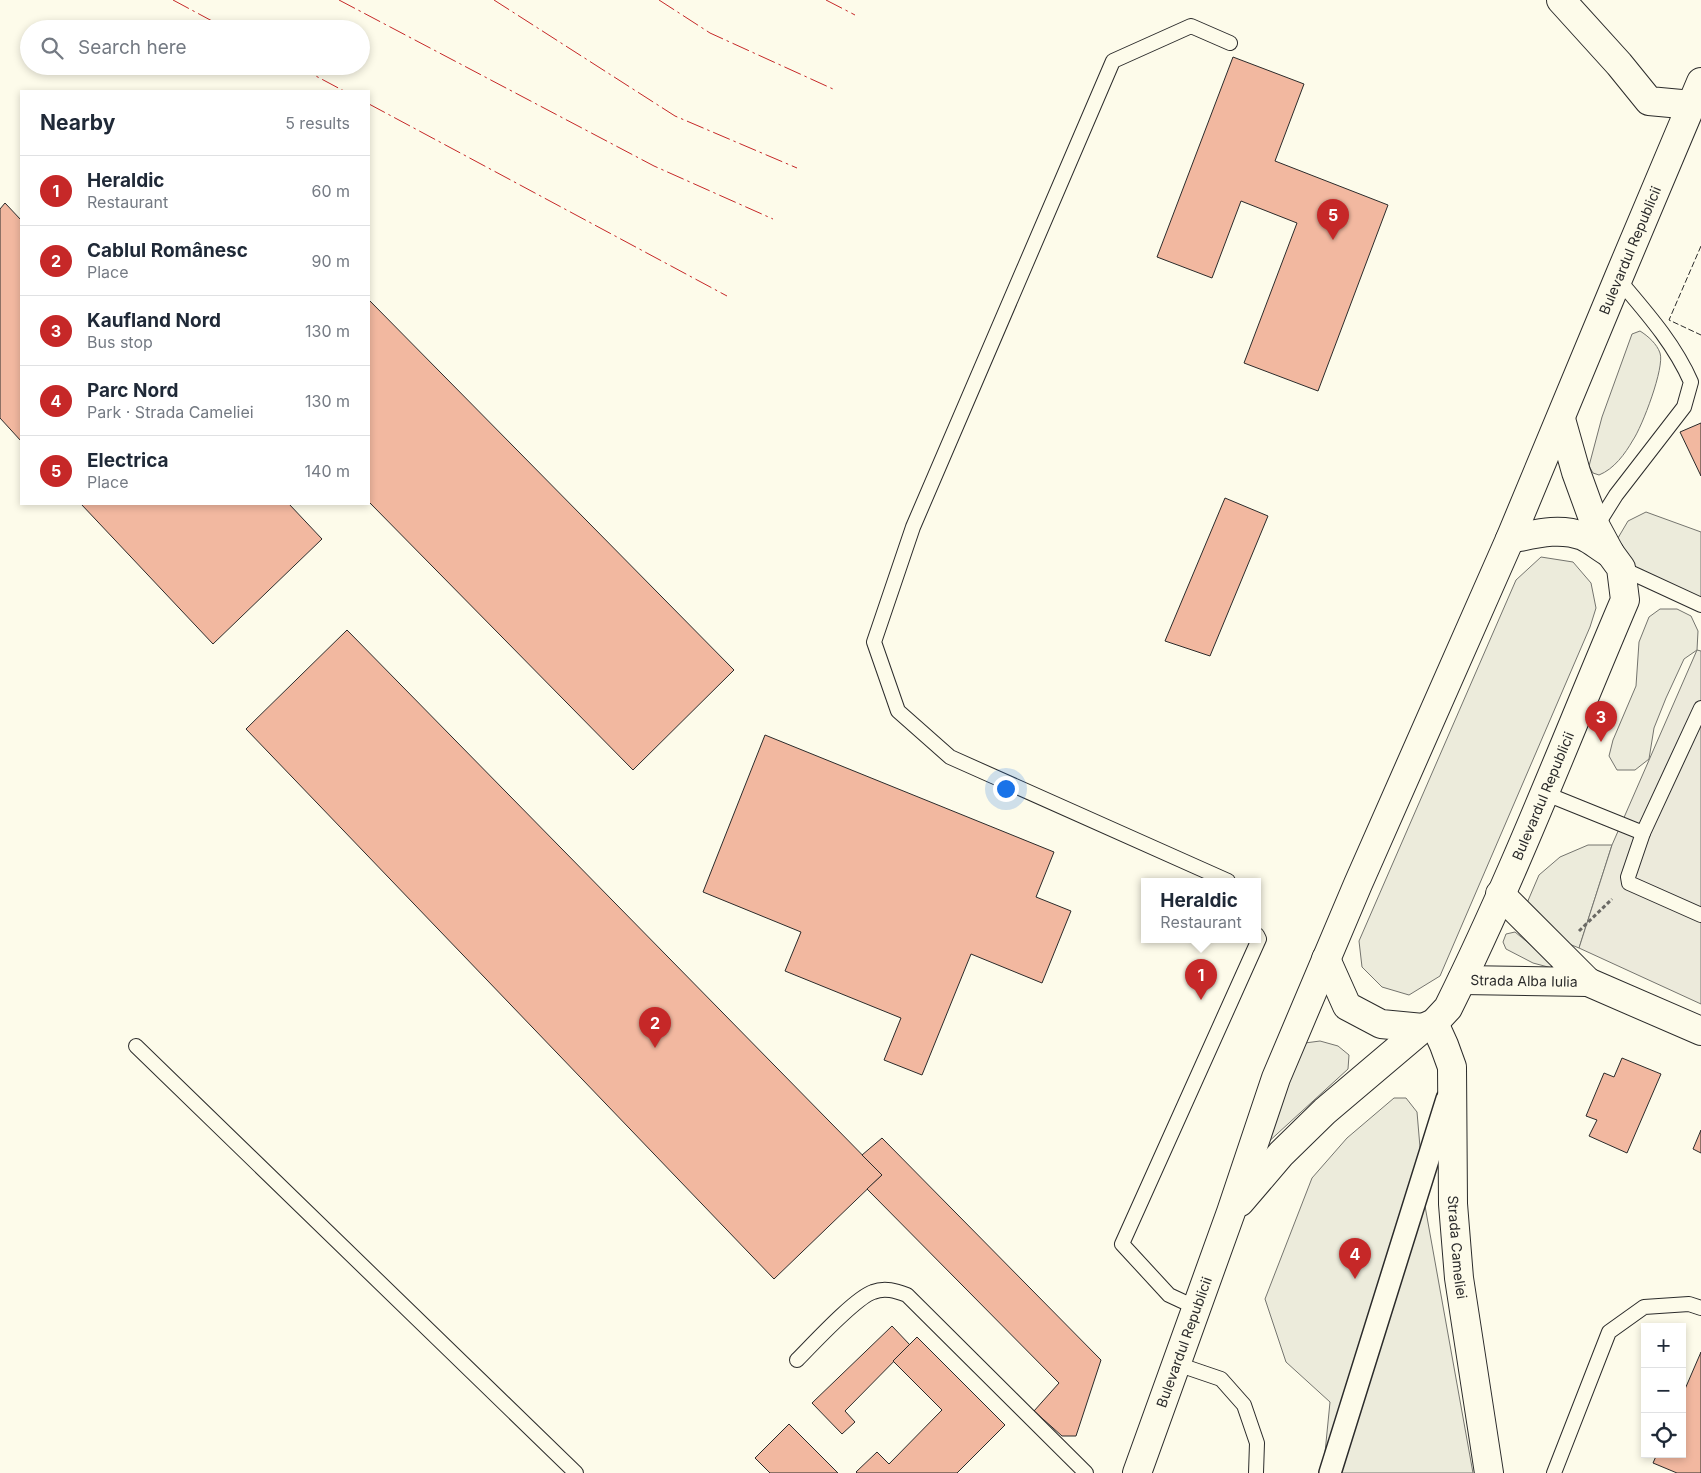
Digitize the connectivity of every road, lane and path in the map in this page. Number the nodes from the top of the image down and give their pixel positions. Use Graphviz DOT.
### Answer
graph roads {
  1 [pos="1561,0"];
  2 [pos="1230,43"];
  3 [pos="1696,94"];
  4 [pos="1618,279"];
  5 [pos="1561,419"];
  6 [pos="1596,527"];
  7 [pos="1510,539"];
  8 [pos="1615,561"];
  9 [pos="1701,604"];
  10 [pos="1701,708"];
  11 [pos="1544,793"];
  12 [pos="1643,833"];
  13 [pos="1221,878"];
  14 [pos="1629,882"];
  15 [pos="1500,894"];
  16 [pos="1701,915"];
  17 [pos="1256,943"];
  18 [pos="1558,951"];
  19 [pos="1326,959"];
  20 [pos="1462,980"];
  21 [pos="1588,982"];
  22 [pos="1428,1026"];
  23 [pos="1701,1031"];
  24 [pos="136,1046"];
  25 [pos="1452,1082"];
  26 [pos="1231,1212"];
  27 [pos="1197,1308"];
  28 [pos="1701,1308"];
  29 [pos="797,1360"];
  30 [pos="1177,1364"];
  31 [pos="576,1473"];
  32 [pos="1086,1473"];
  33 [pos="1137,1473"];
  34 [pos="1256,1473"];
  35 [pos="1330,1473"];
  36 [pos="1489,1473"];
  37 [pos="1554,1473"];
  1 -- 3 [label="main road"];
  2 -- 13 [label="lane"];
  3 -- 4 [label="main road, Bulevardul Republicii"];
  4 -- 5 [label="main road, Bulevardul Republicii"];
  4 -- 6 [label="lane"];
  5 -- 6 [label="main road, Bulevardul Republicii"];
  5 -- 7 [label="main road, Bulevardul Republicii"];
  6 -- 8 [label="main road, Bulevardul Republicii"];
  7 -- 8 [label="main road"];
  7 -- 19 [label="main road, Bulevardul Republicii"];
  8 -- 9 [label="lane"];
  8 -- 11 [label="main road, Bulevardul Republicii"];
  10 -- 12 [label="lane"];
  11 -- 12 [label="lane"];
  11 -- 15 [label="main road, Bulevardul Republicii"];
  12 -- 14 [label="lane"];
  14 -- 16 [label="lane"];
  14 -- 18 [label="path"];
  15 -- 18 [label="main road, Strada Alba Iulia"];
  15 -- 20 [label="main road, Bulevardul Republicii"];
  17 -- 27 [label="lane"];
  18 -- 21 [label="main road, Strada Alba Iulia"];
  19 -- 22 [label="main road"];
  19 -- 26 [label="main road, Bulevardul Republicii"];
  20 -- 21 [label="main road, Strada Alba Iulia"];
  20 -- 22 [label="main road, Bulevardul Republicii"];
  21 -- 23 [label="main road, Strada Alba Iulia"];
  22 -- 25 [label="main road, Strada Cameliei"];
  22 -- 26 [label="main road, Bulevardul Republicii"];
  24 -- 31 [label="lane"];
  25 -- 35 [label="street"];
  25 -- 36 [label="main road, Strada Cameliei"];
  26 -- 27 [label="main road, Bulevardul Republicii"];
  27 -- 30 [label="main road, Bulevardul Republicii"];
  28 -- 37 [label="lane"];
  29 -- 32 [label="lane"];
  30 -- 33 [label="main road, Bulevardul Republicii"];
  30 -- 34 [label="lane"];
}
